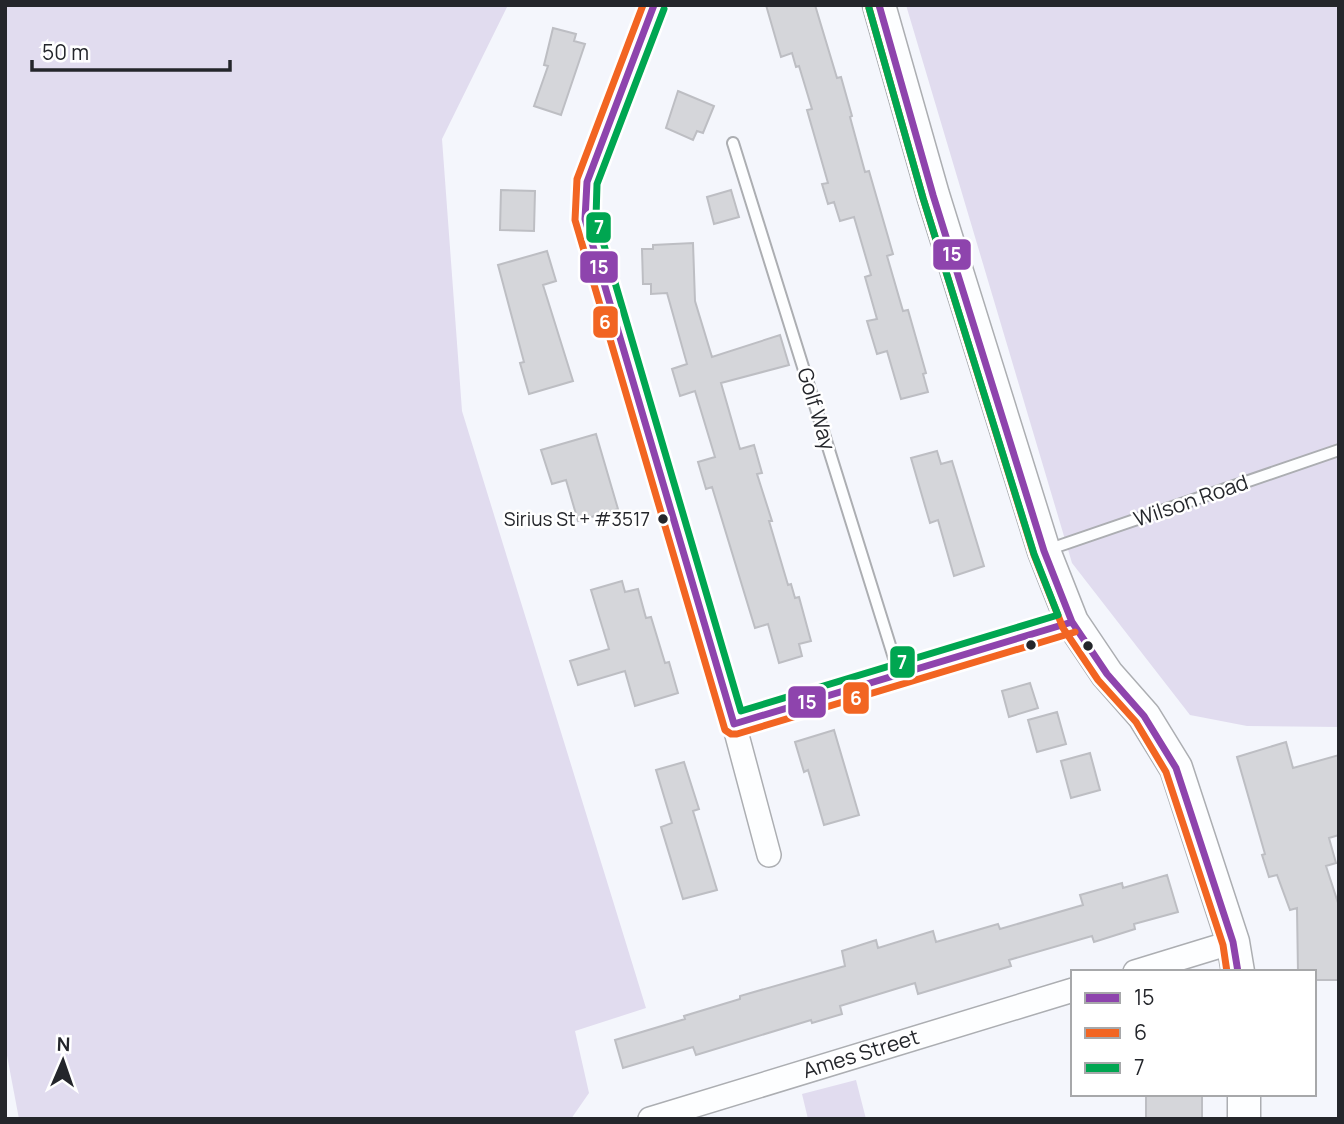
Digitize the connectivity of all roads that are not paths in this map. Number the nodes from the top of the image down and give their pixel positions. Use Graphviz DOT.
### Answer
graph roads {
  1 [pos="654,5"];
  2 [pos="879,5"];
  3 [pos="733,143"];
  4 [pos="1339,450"];
  5 [pos="1044,551"];
  6 [pos="1072,622"];
  7 [pos="899,674"];
  8 [pos="734,724"];
  9 [pos="769,855"];
  10 [pos="1236,957"];
  11 [pos="1148,970"];
  12 [pos="1071,991"];
  13 [pos="1244,1096"];
  14 [pos="650,1119"];
  15 [pos="1244,1119"];
  1 -- 8 [label="street"];
  2 -- 5 [label="street"];
  3 -- 7 [label="lane, Golf Way"];
  4 -- 5 [label="lane, Wilson Road"];
  5 -- 6 [label="street"];
  6 -- 7 [label="street"];
  6 -- 10 [label="street"];
  7 -- 8 [label="street"];
  8 -- 9 [label="street"];
  10 -- 11 [label="street"];
  12 -- 14 [label="street, Ames Street"];
  13 -- 15 [label="street"];
}
